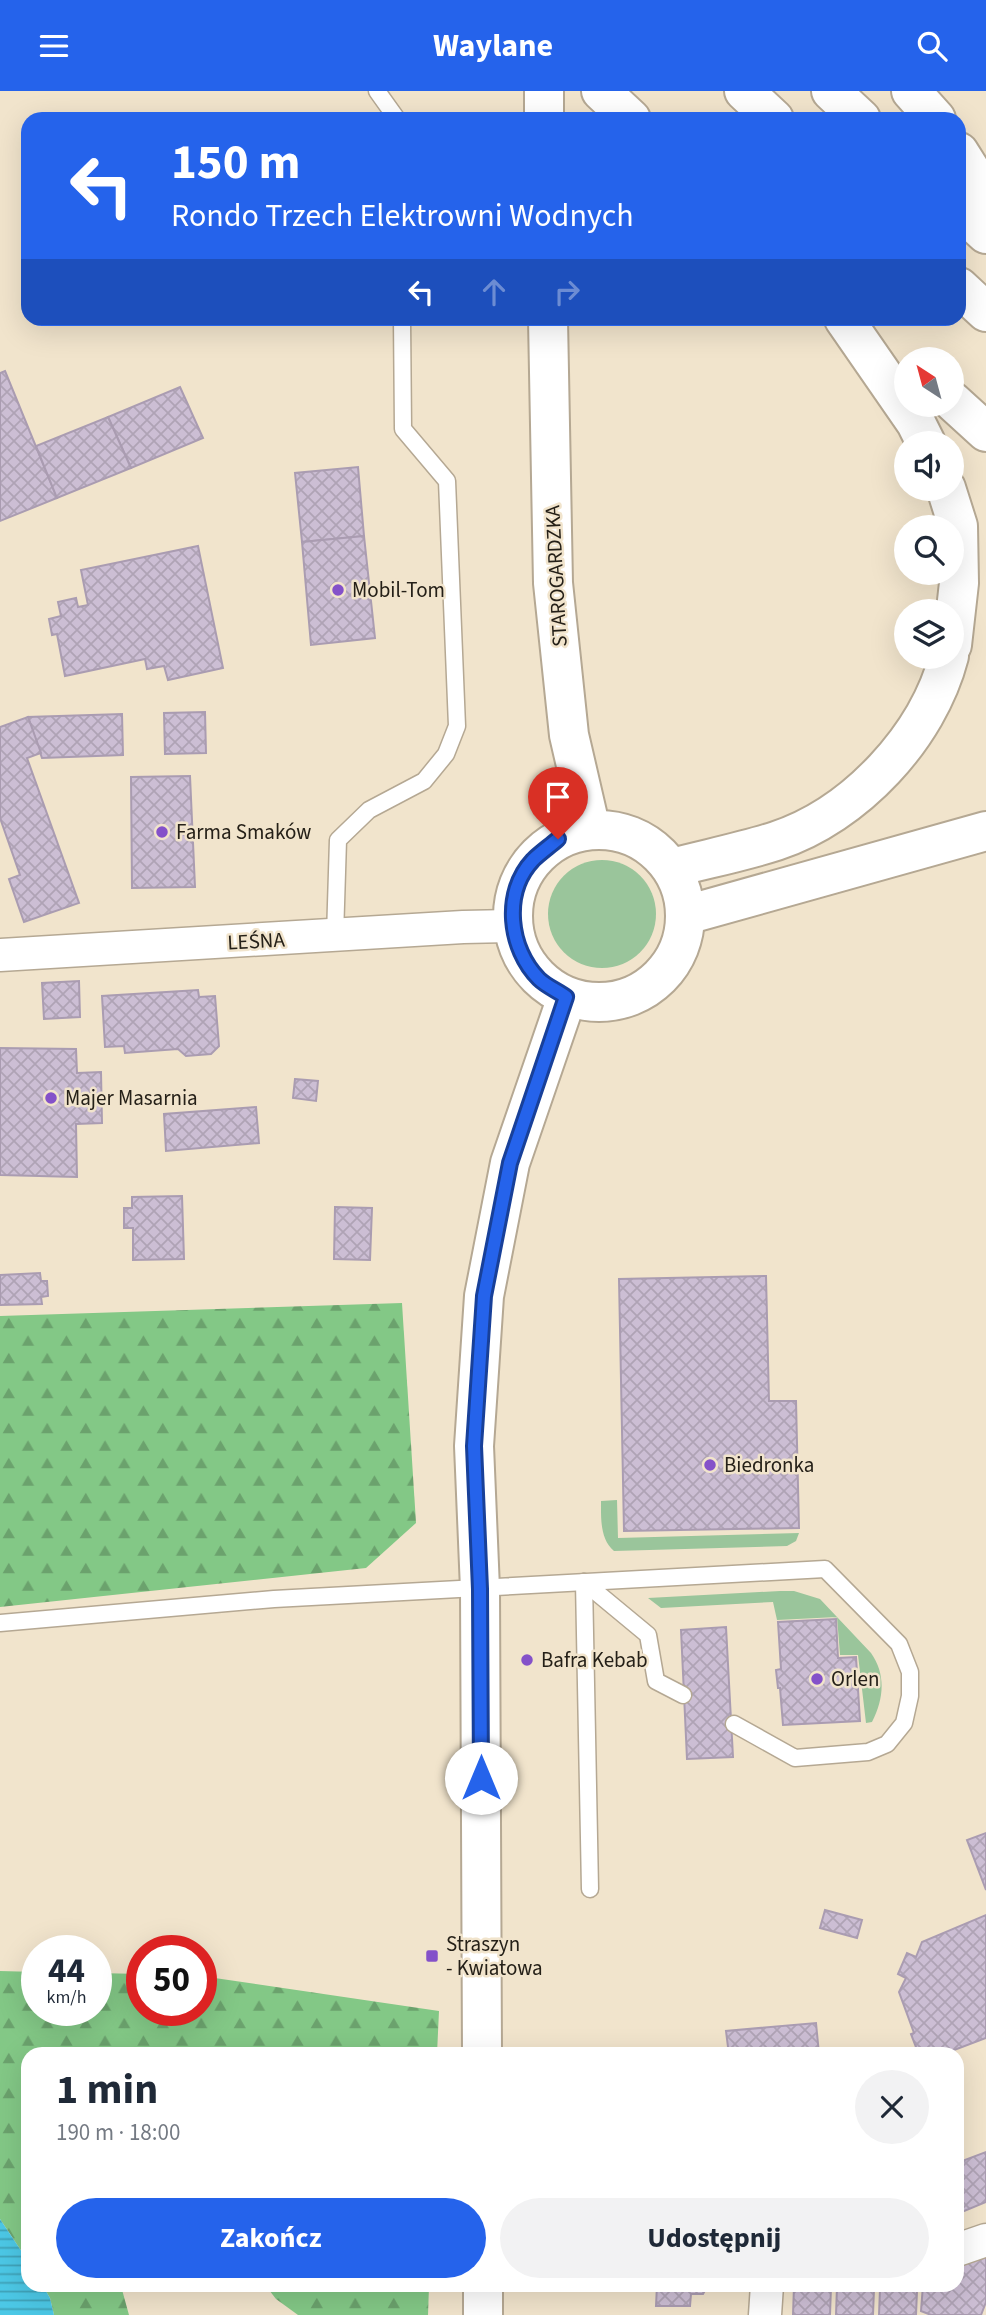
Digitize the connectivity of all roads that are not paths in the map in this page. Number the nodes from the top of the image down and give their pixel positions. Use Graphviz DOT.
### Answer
graph roads {
  1 [pos="377,91"];
  2 [pos="601,91"];
  3 [pos="744,91"];
  4 [pos="831,91"];
  5 [pos="911,91"];
  6 [pos="392,112"];
  7 [pos="624,112"];
  8 [pos="766,112"];
  9 [pos="854,112"];
  10 [pos="930,112"];
  11 [pos="966,163"];
  12 [pos="986,195"];
  13 [pos="966,215"];
  14 [pos="986,234"];
  15 [pos="966,293"];
  16 [pos="986,312"];
  17 [pos="402,326"];
  18 [pos="548,326"];
  19 [pos="849,326"];
  20 [pos="863,326"];
  21 [pos="894,353"];
  22 [pos="964,412"];
  23 [pos="920,431"];
  24 [pos="986,432"];
  25 [pos="950,501"];
  26 [pos="957,599"];
  27 [pos="946,669"];
  28 [pos="591,830"];
  29 [pos="986,831"];
  30 [pos="672,869"];
  31 [pos="686,915"];
  32 [pos="513,926"];
  33 [pos="335,936"];
  34 [pos="0,955"];
  35 [pos="566,997"];
  36 [pos="584,1583"];
  37 [pos="480,1589"];
  38 [pos="0,1623"];
  39 [pos="683,1695"];
  40 [pos="734,1724"];
  41 [pos="590,1889"];
  42 [pos="482,2047"];
  43 [pos="986,2240"];
  44 [pos="964,2248"];
  45 [pos="483,2292"];
  46 [pos="767,2292"];
  47 [pos="483,2315"];
  48 [pos="765,2315"];
  1 -- 6 [label="lane"];
  2 -- 7 [label="main road"];
  3 -- 8 [label="main road"];
  4 -- 9 [label="main road"];
  5 -- 10 [label="main road"];
  11 -- 12 [label="main road"];
  13 -- 14 [label="main road"];
  15 -- 16 [label="main road"];
  17 -- 33 [label="lane"];
  18 -- 28 [label="main road, STAROGARDZKA"];
  19 -- 23 [label="main road"];
  20 -- 21 [label="main road"];
  22 -- 24 [label="main road"];
  25 -- 26 [label="main road"];
  27 -- 30 [label="main road"];
  28 -- 30 [label="main road"];
  28 -- 32 [label="main road"];
  29 -- 31 [label="main road"];
  30 -- 31 [label="main road"];
  31 -- 35 [label="main road"];
  32 -- 33 [label="street, LEŚNA"];
  32 -- 35 [label="main road"];
  33 -- 34 [label="street, LEŚNA"];
  35 -- 37 [label="main road"];
  36 -- 37 [label="lane"];
  36 -- 39 [label="lane"];
  36 -- 40 [label="lane"];
  36 -- 41 [label="lane"];
  37 -- 38 [label="lane"];
  37 -- 42 [label="main road"];
  43 -- 44 [label="street"];
  45 -- 47 [label="main road"];
  46 -- 48 [label="street"];
}
